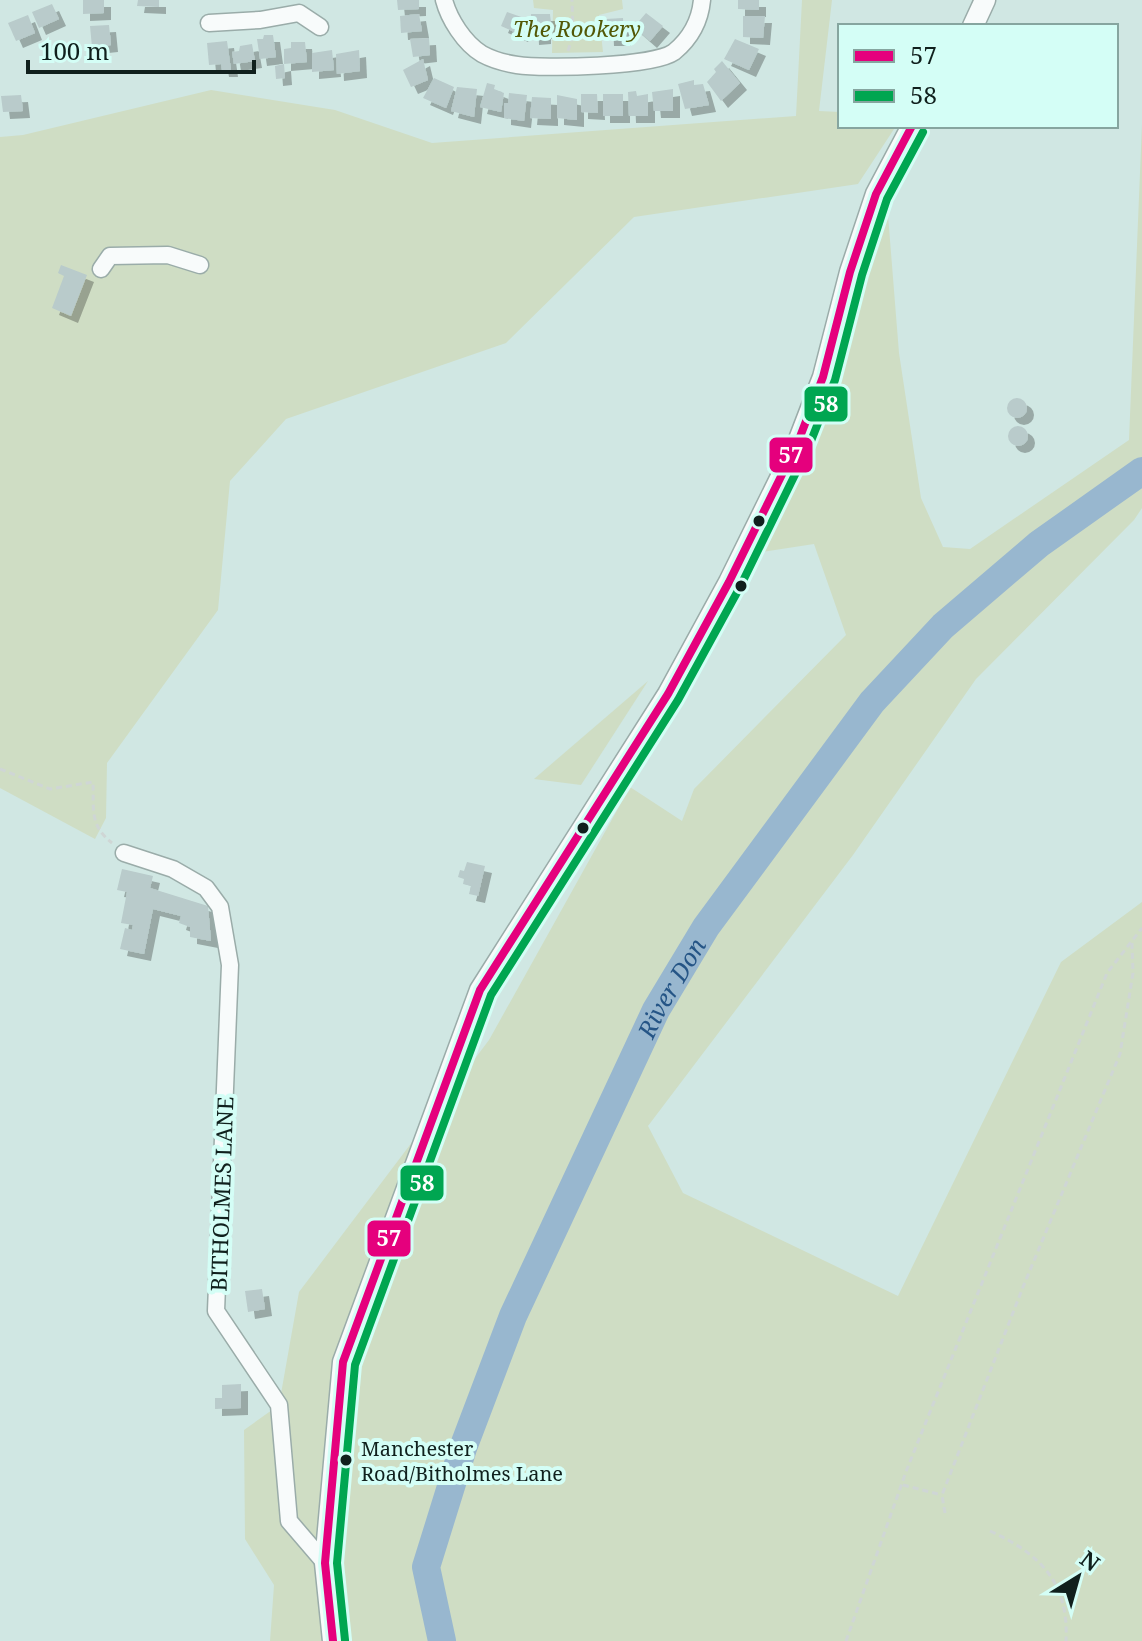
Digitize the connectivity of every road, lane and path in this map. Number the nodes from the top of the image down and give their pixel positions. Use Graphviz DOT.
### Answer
graph roads {
  1 [pos="444,0"];
  2 [pos="572,0"];
  3 [pos="702,0"];
  4 [pos="985,0"];
  5 [pos="301,6"];
  6 [pos="209,23"];
  7 [pos="974,24"];
  8 [pos="320,27"];
  9 [pos="566,55"];
  10 [pos="911,128"];
  11 [pos="200,265"];
  12 [pos="101,269"];
  13 [pos="0,769"];
  14 [pos="124,853"];
  15 [pos="1142,928"];
  16 [pos="1132,943"];
  17 [pos="901,1484"];
  18 [pos="942,1495"];
  19 [pos="945,1513"];
  20 [pos="990,1531"];
  21 [pos="325,1563"];
  22 [pos="333,1641"];
  23 [pos="846,1641"];
  24 [pos="1066,1641"];
  1 -- 3 [label="street"];
  2 -- 9 [label="path"];
  4 -- 7 [label="main road"];
  5 -- 6 [label="street"];
  5 -- 8 [label="street"];
  10 -- 21 [label="main road"];
  11 -- 12 [label="street"];
  13 -- 14 [label="path"];
  14 -- 21 [label="street, BITHOLMES LANE"];
  15 -- 16 [label="path"];
  16 -- 17 [label="path"];
  16 -- 18 [label="path"];
  17 -- 18 [label="path"];
  17 -- 23 [label="path"];
  18 -- 19 [label="path"];
  20 -- 24 [label="path"];
  21 -- 22 [label="main road"];
}
